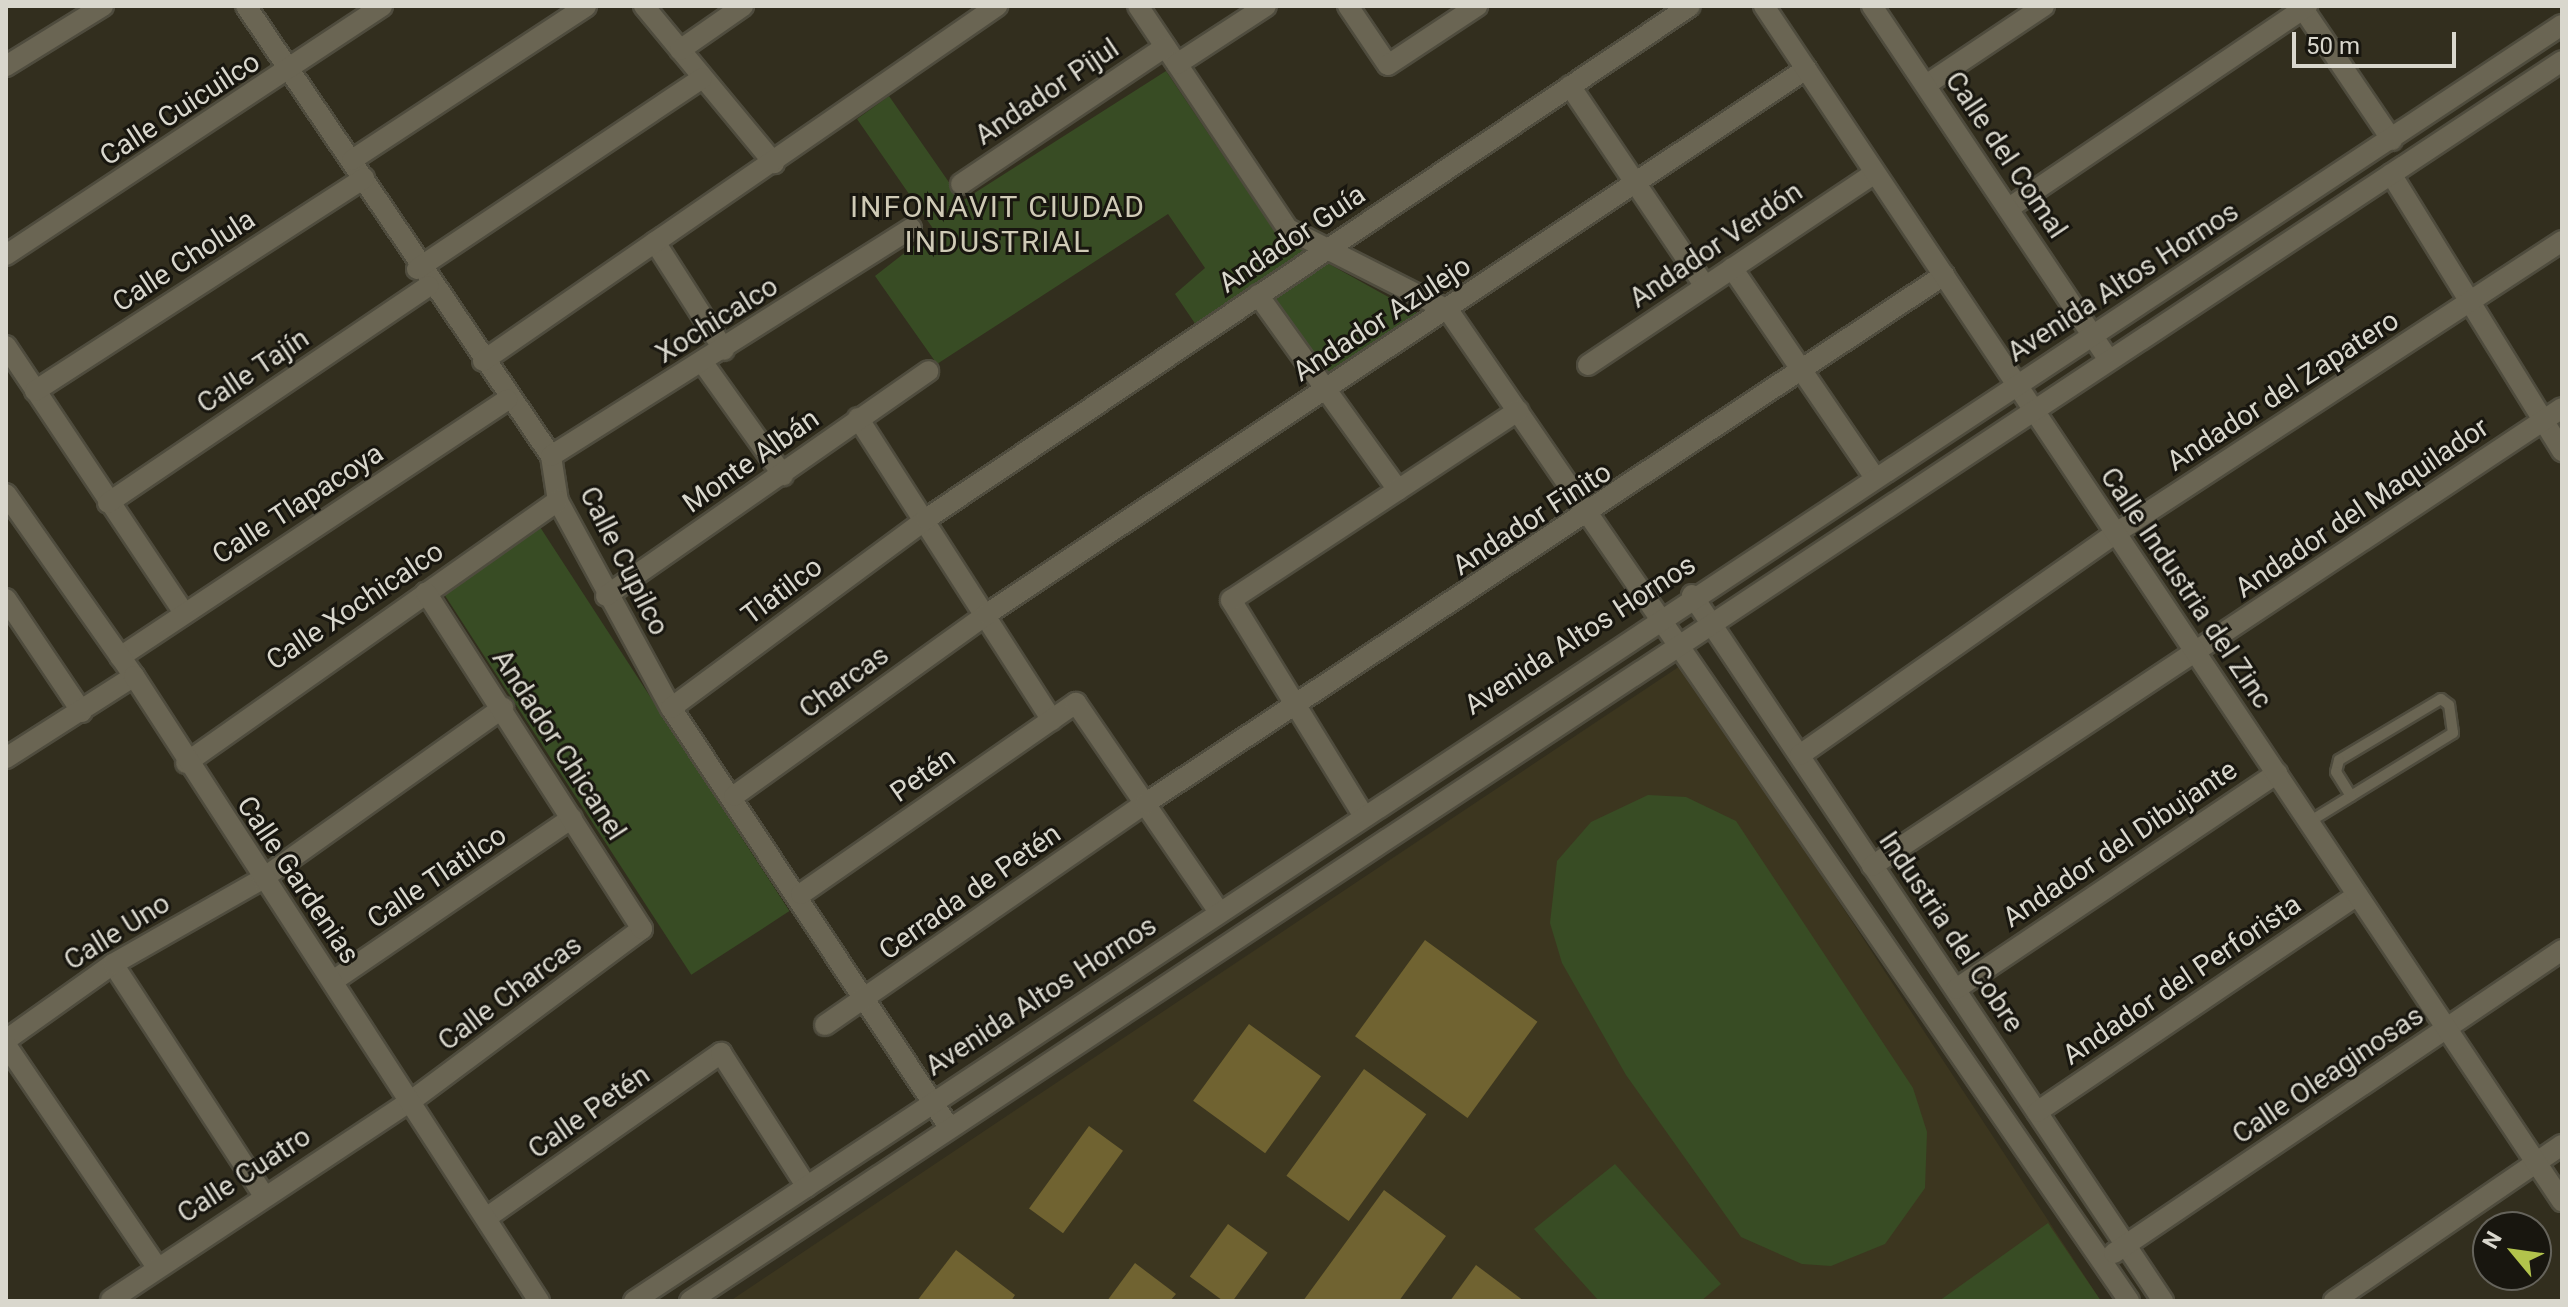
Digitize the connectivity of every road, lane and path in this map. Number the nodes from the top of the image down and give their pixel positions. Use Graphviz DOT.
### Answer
graph roads {
  1 [pos="103,6"];
  2 [pos="246,6"];
  3 [pos="382,6"];
  4 [pos="586,6"];
  5 [pos="644,6"];
  6 [pos="743,6"];
  7 [pos="997,6"];
  8 [pos="1138,6"];
  9 [pos="1266,6"];
  10 [pos="1348,6"];
  11 [pos="1477,6"];
  12 [pos="1690,6"];
  13 [pos="1764,6"];
  14 [pos="1872,6"];
  15 [pos="2044,6"];
  16 [pos="2304,7"];
  17 [pos="2562,25"];
  18 [pos="680,50"];
  19 [pos="1171,56"];
  20 [pos="2562,61"];
  21 [pos="6,66"];
  22 [pos="1806,69"];
  23 [pos="288,73"];
  24 [pos="702,78"];
  25 [pos="1926,85"];
  26 [pos="1570,86"];
  27 [pos="2392,140"];
  28 [pos="352,160"];
  29 [pos="774,163"];
  30 [pos="1875,173"];
  31 [pos="2391,174"];
  32 [pos="364,178"];
  33 [pos="1635,183"];
  34 [pos="961,184"];
  35 [pos="2009,208"];
  36 [pos="911,228"];
  37 [pos="2562,241"];
  38 [pos="655,242"];
  39 [pos="1325,250"];
  40 [pos="6,255"];
  41 [pos="1732,268"];
  42 [pos="1944,275"];
  43 [pos="423,278"];
  44 [pos="1705,286"];
  45 [pos="1258,295"];
  46 [pos="2471,301"];
  47 [pos="1448,310"];
  48 [pos="2092,335"];
  49 [pos="6,346"];
  50 [pos="724,350"];
  51 [pos="2108,359"];
  52 [pos="483,361"];
  53 [pos="703,363"];
  54 [pos="1588,365"];
  55 [pos="928,371"];
  56 [pos="1801,371"];
  57 [pos="2018,385"];
  58 [pos="1327,387"];
  59 [pos="35,391"];
  60 [pos="507,400"];
  61 [pos="2032,408"];
  62 [pos="2562,408"];
  63 [pos="1518,411"];
  64 [pos="858,418"];
  65 [pos="2542,421"];
  66 [pos="2562,451"];
  67 [pos="551,456"];
  68 [pos="783,475"];
  69 [pos="1873,475"];
  70 [pos="1398,490"];
  71 [pos="6,494"];
  72 [pos="558,501"];
  73 [pos="108,503"];
  74 [pos="1589,516"];
  75 [pos="926,519"];
  76 [pos="2116,533"];
  77 [pos="426,592"];
  78 [pos="1692,595"];
  79 [pos="606,596"];
  80 [pos="6,599"];
  81 [pos="184,613"];
  82 [pos="987,614"];
  83 [pos="1658,617"];
  84 [pos="1712,623"];
  85 [pos="1680,644"];
  86 [pos="2196,652"];
  87 [pos="120,657"];
  88 [pos="134,676"];
  89 [pos="1298,706"];
  90 [pos="503,708"];
  91 [pos="671,708"];
  92 [pos="82,712"];
  93 [pos="1052,720"];
  94 [pos="1800,755"];
  95 [pos="6,758"];
  96 [pos="186,763"];
  97 [pos="2277,773"];
  98 [pos="734,796"];
  99 [pos="2351,796"];
  100 [pos="1146,803"];
  101 [pos="1362,813"];
  102 [pos="572,818"];
  103 [pos="2309,822"];
  104 [pos="1872,866"];
  105 [pos="262,879"];
  106 [pos="801,894"];
  107 [pos="2358,895"];
  108 [pos="1219,912"];
  109 [pos="642,929"];
  110 [pos="2562,950"];
  111 [pos="113,964"];
  112 [pos="333,981"];
  113 [pos="1956,989"];
  114 [pos="868,998"];
  115 [pos="825,1025"];
  116 [pos="2447,1028"];
  117 [pos="6,1042"];
  118 [pos="411,1101"];
  119 [pos="932,1102"];
  120 [pos="2037,1112"];
  121 [pos="949,1127"];
  122 [pos="2562,1145"];
  123 [pos="2536,1162"];
  124 [pos="807,1187"];
  125 [pos="263,1194"];
  126 [pos="2562,1201"];
  127 [pos="489,1216"];
  128 [pos="2125,1245"];
  129 [pos="2103,1260"];
  130 [pos="156,1266"];
  131 [pos="111,1300"];
  132 [pos="539,1301"];
  133 [pos="634,1301"];
  134 [pos="690,1301"];
  135 [pos="2129,1301"];
  136 [pos="2163,1301"];
  137 [pos="2334,1301"];
  1 -- 21 [label="street"];
  2 -- 23 [label="street, Calle Cupilco"];
  3 -- 23 [label="street, Calle Cuicuilco"];
  4 -- 28 [label="street"];
  5 -- 18 [label="street"];
  6 -- 18 [label="street"];
  7 -- 29 [label="street"];
  8 -- 19 [label="street"];
  9 -- 19 [label="street, Andador Pijul"];
  10 -- 11 [label="street"];
  12 -- 26 [label="street, Andador Guía"];
  13 -- 22 [label="street, Calle Industria del Zinc"];
  14 -- 25 [label="street, Calle del Comal"];
  15 -- 25 [label="street"];
  16 -- 27 [label="street"];
  16 -- 35 [label="street"];
  17 -- 27 [label="street, Avenida Altos Hornos"];
  18 -- 24 [label="street"];
  19 -- 34 [label="street, Andador Pijul"];
  19 -- 39 [label="street"];
  20 -- 31 [label="street, Avenida Altos Hornos"];
  22 -- 30 [label="street, Calle Industria del Zinc"];
  22 -- 33 [label="street, Andador Azulejo"];
  23 -- 28 [label="street, Calle Cupilco"];
  23 -- 40 [label="street, Calle Cuicuilco"];
  24 -- 29 [label="street"];
  24 -- 43 [label="street, Calle Tajín"];
  25 -- 35 [label="street, Calle del Comal"];
  26 -- 33 [label="street"];
  26 -- 39 [label="street, Andador Guía"];
  27 -- 48 [label="street, Avenida Altos Hornos"];
  28 -- 32 [label="street, Calle Cupilco"];
  29 -- 38 [label="street"];
  30 -- 41 [label="street, Andador Verdón"];
  30 -- 42 [label="street, Calle Industria del Zinc"];
  31 -- 46 [label="street"];
  31 -- 51 [label="street, Avenida Altos Hornos"];
  32 -- 43 [label="street, Calle Cupilco"];
  32 -- 59 [label="street, Calle Cholula"];
  33 -- 44 [label="street"];
  33 -- 47 [label="street, Andador Azulejo"];
  35 -- 48 [label="street, Calle del Comal"];
  36 -- 50 [label="street, Xochicalco"];
  37 -- 46 [label="street, Andador del Zapatero"];
  38 -- 50 [label="street"];
  38 -- 52 [label="street"];
  39 -- 45 [label="street, Andador Guía"];
  39 -- 47 [label="street"];
  41 -- 44 [label="street, Andador Verdón"];
  41 -- 56 [label="street"];
  42 -- 56 [label="street, Andador Finito"];
  42 -- 57 [label="street, Calle Industria del Zinc"];
  43 -- 52 [label="street, Calle Cupilco"];
  43 -- 73 [label="street, Calle Tajín"];
  44 -- 54 [label="street, Andador Verdón"];
  45 -- 58 [label="street"];
  45 -- 75 [label="street, Andador Guía"];
  46 -- 65 [label="street"];
  46 -- 76 [label="street, Andador del Zapatero"];
  47 -- 58 [label="street, Andador Azulejo"];
  47 -- 63 [label="street, Industria del Cobre"];
  48 -- 51 [label="street, Calle del Comal"];
  48 -- 57 [label="street, Avenida Altos Hornos"];
  49 -- 59 [label="street"];
  50 -- 53 [label="street, Xochicalco"];
  51 -- 61 [label="street, Avenida Altos Hornos"];
  52 -- 60 [label="street, Calle Cupilco"];
  53 -- 67 [label="street, Xochicalco"];
  53 -- 68 [label="street"];
  55 -- 64 [label="street, Monte Albán"];
  56 -- 69 [label="street"];
  56 -- 74 [label="street, Andador Finito"];
  57 -- 61 [label="street, Calle Industria del Zinc"];
  57 -- 69 [label="street, Avenida Altos Hornos"];
  58 -- 70 [label="street"];
  58 -- 82 [label="street, Andador Azulejo"];
  59 -- 73 [label="street"];
  60 -- 67 [label="street, Calle Cupilco"];
  60 -- 81 [label="street, Calle Tlapacoya"];
  61 -- 76 [label="street, Calle Industria del Zinc"];
  61 -- 84 [label="street, Avenida Altos Hornos"];
  62 -- 65 [label="street, Andador del Maquilador"];
  63 -- 70 [label="street"];
  63 -- 74 [label="street, Industria del Cobre"];
  64 -- 68 [label="street, Monte Albán"];
  64 -- 75 [label="street"];
  65 -- 66 [label="street"];
  65 -- 86 [label="street, Andador del Maquilador"];
  67 -- 72 [label="street, Calle Cupilco"];
  68 -- 79 [label="street, Monte Albán"];
  69 -- 78 [label="street, Avenida Altos Hornos"];
  70 -- 89 [label="street"];
  71 -- 87 [label="street, Calle Gardenias"];
  72 -- 77 [label="street, Calle Xochicalco"];
  72 -- 79 [label="street, Calle Cupilco"];
  73 -- 81 [label="street"];
  74 -- 83 [label="street, Industria del Cobre"];
  74 -- 89 [label="street, Andador Finito"];
  75 -- 82 [label="street"];
  75 -- 91 [label="street, Tlatilco"];
  76 -- 86 [label="street, Calle Industria del Zinc"];
  76 -- 94 [label="street, Andador del Zapatero"];
  77 -- 90 [label="street, Andador Chicanel"];
  77 -- 96 [label="street, Calle Xochicalco"];
  78 -- 83 [label="street, Avenida Altos Hornos"];
  78 -- 84 [label="street, Industria del Cobre"];
  79 -- 91 [label="street, Calle Cupilco"];
  80 -- 92 [label="street"];
  81 -- 87 [label="street, Calle Tlapacoya"];
  82 -- 93 [label="street"];
  82 -- 98 [label="street, Charcas"];
  83 -- 85 [label="street, Industria del Cobre"];
  83 -- 101 [label="street, Avenida Altos Hornos"];
  84 -- 85 [label="street, Avenida Altos Hornos"];
  84 -- 94 [label="street, Industria del Cobre"];
  85 -- 121 [label="street, Avenida Altos Hornos"];
  85 -- 129 [label="street, Industria del Cobre"];
  86 -- 97 [label="street, Calle Industria del Zinc"];
  86 -- 104 [label="street, Andador del Maquilador"];
  87 -- 88 [label="street, Calle Gardenias"];
  88 -- 92 [label="street"];
  88 -- 96 [label="street, Calle Gardenias"];
  89 -- 100 [label="street, Andador Finito"];
  89 -- 101 [label="street"];
  90 -- 102 [label="street, Andador Chicanel"];
  90 -- 105 [label="street, Calle Uno"];
  91 -- 98 [label="street, Calle Cupilco"];
  92 -- 95 [label="street"];
  93 -- 100 [label="street, Petén"];
  93 -- 106 [label="street, Petén"];
  94 -- 104 [label="street, Industria del Cobre"];
  96 -- 105 [label="street, Calle Gardenias"];
  97 -- 103 [label="street, Calle Industria del Zinc"];
  97 -- 113 [label="street, Andador del Dibujante"];
  98 -- 106 [label="street, Calle Cupilco"];
  99 -- 99 [label="lane"];
  99 -- 103 [label="lane"];
  100 -- 108 [label="street"];
  100 -- 114 [label="street, Cerrada de Petén"];
  101 -- 108 [label="street, Avenida Altos Hornos"];
  102 -- 109 [label="street, Andador Chicanel"];
  102 -- 112 [label="street, Calle Tlatilco"];
  103 -- 107 [label="street, Calle Industria del Zinc"];
  104 -- 113 [label="street, Industria del Cobre"];
  105 -- 111 [label="street, Calle Uno"];
  105 -- 112 [label="street, Calle Gardenias"];
  106 -- 114 [label="street, Calle Cupilco"];
  107 -- 116 [label="street, Calle Industria del Zinc"];
  107 -- 120 [label="street, Andador del Perforista"];
  108 -- 119 [label="street, Avenida Altos Hornos"];
  109 -- 118 [label="street, Calle Charcas"];
  110 -- 116 [label="street, Calle Oleaginosas"];
  111 -- 117 [label="street, Calle Uno"];
  111 -- 125 [label="street"];
  112 -- 118 [label="street, Calle Gardenias"];
  113 -- 120 [label="street, Industria del Cobre"];
  114 -- 115 [label="street, Cerrada de Petén"];
  114 -- 119 [label="street, Calle Cupilco"];
  116 -- 123 [label="street, Calle Industria del Zinc"];
  116 -- 128 [label="street, Calle Oleaginosas"];
  117 -- 130 [label="street"];
  118 -- 125 [label="street, Calle Cuatro"];
  118 -- 127 [label="street, Calle Gardenias"];
  119 -- 121 [label="street, Calle Cupilco"];
  119 -- 124 [label="street, Avenida Altos Hornos"];
  120 -- 128 [label="street, Industria del Cobre"];
  121 -- 134 [label="street, Avenida Altos Hornos"];
  122 -- 123 [label="street"];
  123 -- 126 [label="street, Calle Industria del Zinc"];
  123 -- 137 [label="street"];
  124 -- 127 [label="street, Calle Petén"];
  124 -- 133 [label="street, Avenida Altos Hornos"];
  125 -- 130 [label="street, Calle Cuatro"];
  127 -- 132 [label="street, Calle Gardenias"];
  128 -- 129 [label="street, Calle Oleaginosas"];
  128 -- 136 [label="street, Industria del Cobre"];
  129 -- 135 [label="street, Industria del Cobre"];
  130 -- 131 [label="street, Calle Cuatro"];
}
